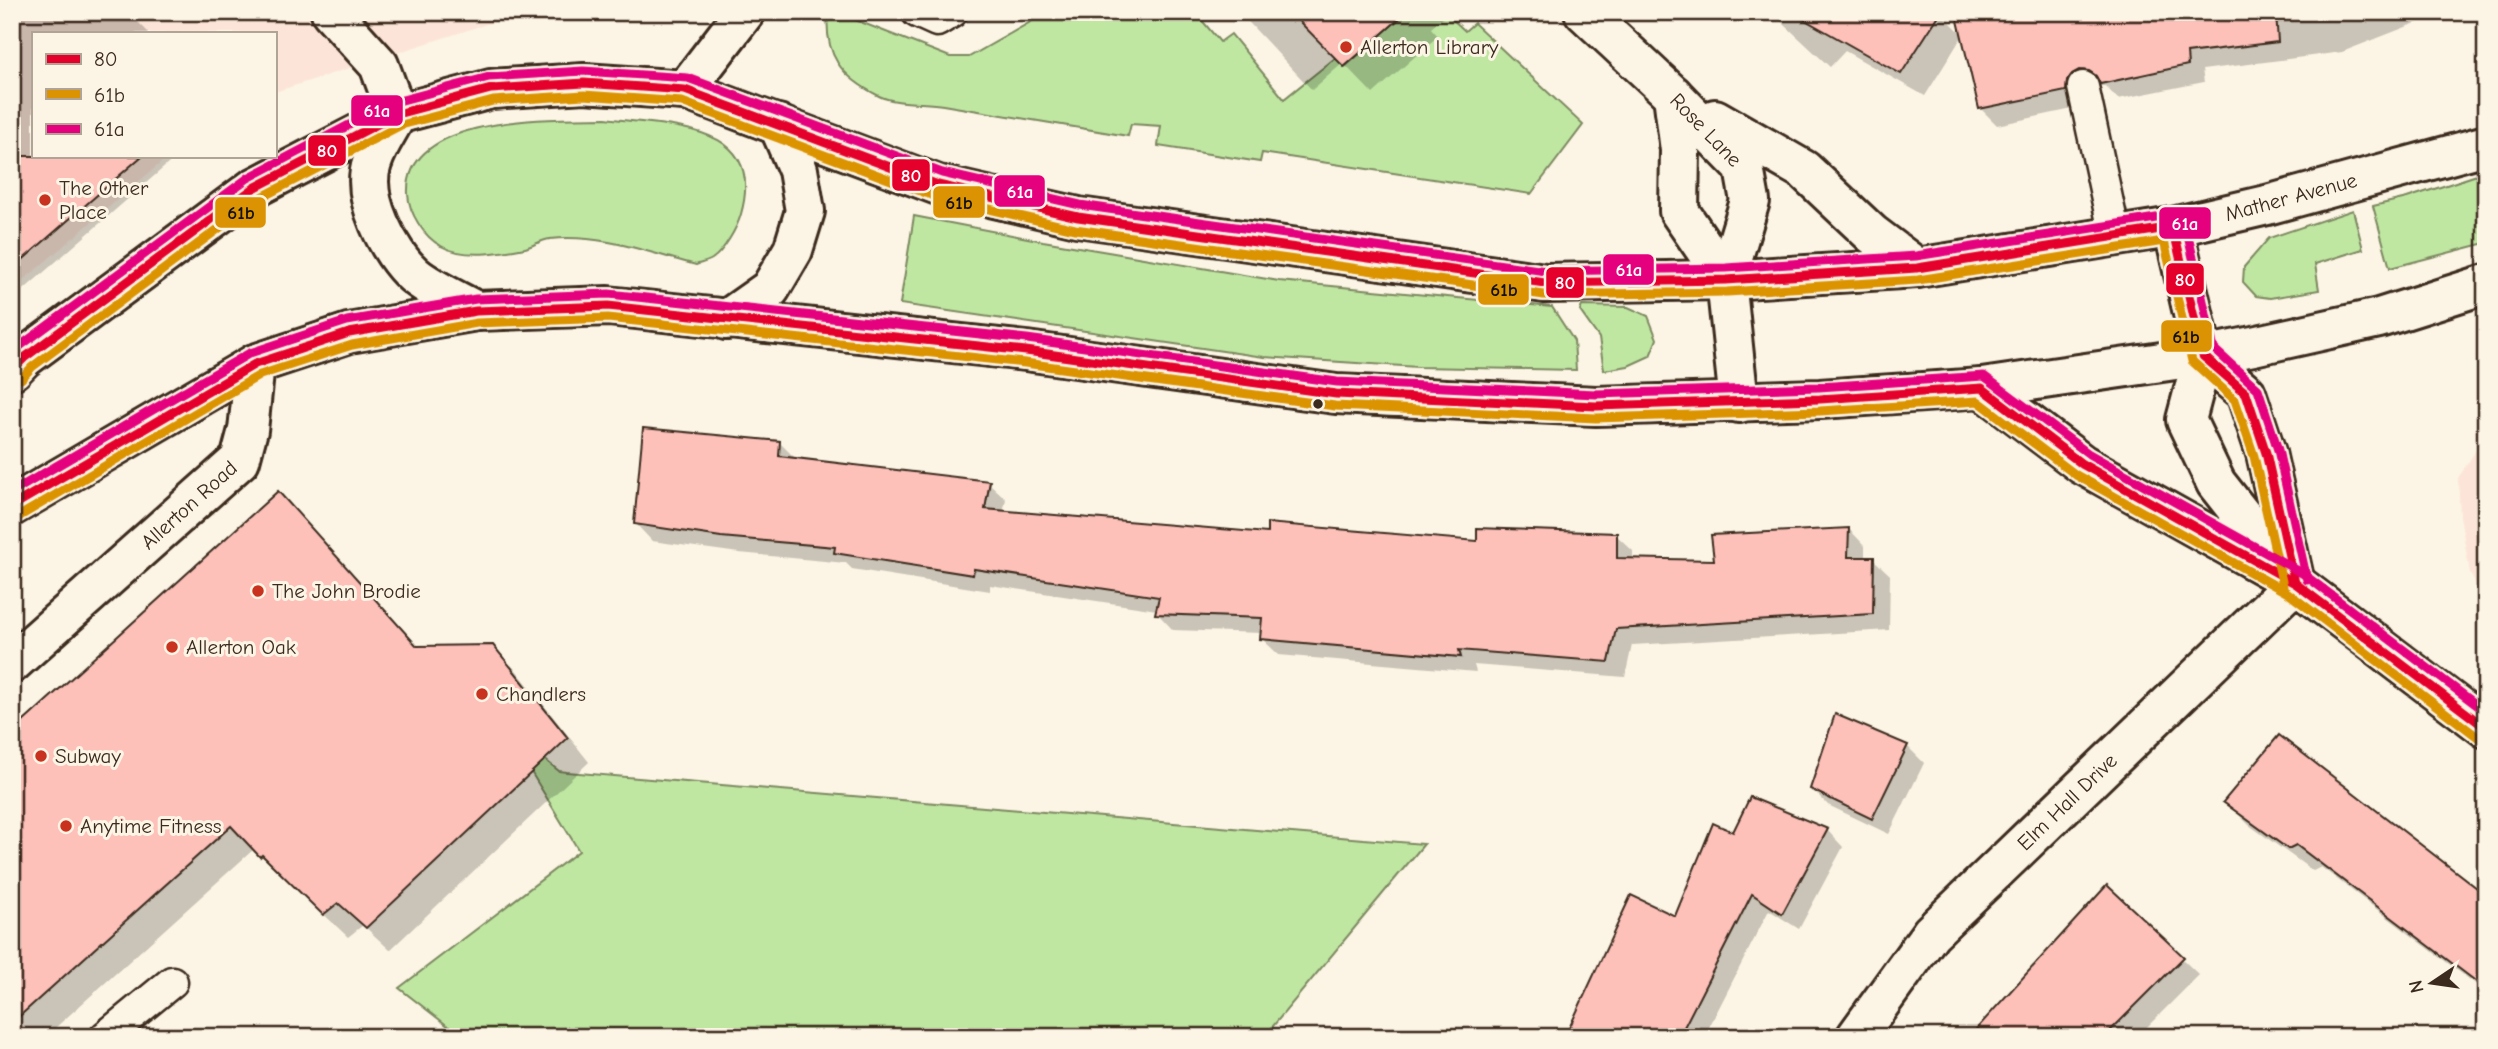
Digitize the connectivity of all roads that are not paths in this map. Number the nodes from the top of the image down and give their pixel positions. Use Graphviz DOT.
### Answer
graph roads {
  1 [pos="331,12"];
  2 [pos="745,12"];
  3 [pos="917,12"];
  4 [pos="952,12"];
  5 [pos="1584,12"];
  6 [pos="2083,87"];
  7 [pos="685,90"];
  8 [pos="1673,95"];
  9 [pos="397,114"];
  10 [pos="778,124"];
  11 [pos="2486,145"];
  12 [pos="2173,227"];
  13 [pos="2115,236"];
  14 [pos="1917,268"];
  15 [pos="1726,280"];
  16 [pos="2486,284"];
  17 [pos="476,311"];
  18 [pos="726,320"];
  19 [pos="2203,356"];
  20 [pos="255,363"];
  21 [pos="12,370"];
  22 [pos="1982,388"];
  23 [pos="1738,403"];
  24 [pos="12,506"];
  25 [pos="2295,583"];
  26 [pos="12,663"];
  27 [pos="2486,728"];
  28 [pos="172,982"];
  29 [pos="105,1037"];
  30 [pos="1856,1037"];
  1 -- 9 [label="main road"];
  2 -- 7 [label="main road"];
  3 -- 4 [label="lane"];
  5 -- 8 [label="main road, Rose Lane"];
  6 -- 13 [label="lane"];
  7 -- 9 [label="main road, Mather Avenue"];
  7 -- 10 [label="main road, Mather Avenue"];
  8 -- 14 [label="main road"];
  8 -- 15 [label="main road"];
  8 -- 15 [label="main road, Rose Lane"];
  9 -- 17 [label="main road"];
  9 -- 21 [label="main road, Mather Avenue"];
  10 -- 15 [label="main road, Mather Avenue"];
  10 -- 18 [label="main road"];
  11 -- 12 [label="main road, Mather Avenue"];
  12 -- 13 [label="main road, Mather Avenue"];
  12 -- 19 [label="main road"];
  13 -- 14 [label="main road, Mather Avenue"];
  14 -- 15 [label="main road, Mather Avenue"];
  15 -- 23 [label="main road"];
  16 -- 19 [label="main road"];
  17 -- 18 [label="main road"];
  17 -- 20 [label="main road"];
  18 -- 23 [label="main road"];
  19 -- 22 [label="main road"];
  19 -- 25 [label="main road"];
  19 -- 25 [label="main road"];
  20 -- 24 [label="main road"];
  20 -- 26 [label="main road, Allerton Road"];
  22 -- 23 [label="main road"];
  22 -- 25 [label="main road"];
  25 -- 27 [label="main road"];
  25 -- 30 [label="main road, Elm Hall Drive"];
  28 -- 29 [label="lane"];
}
